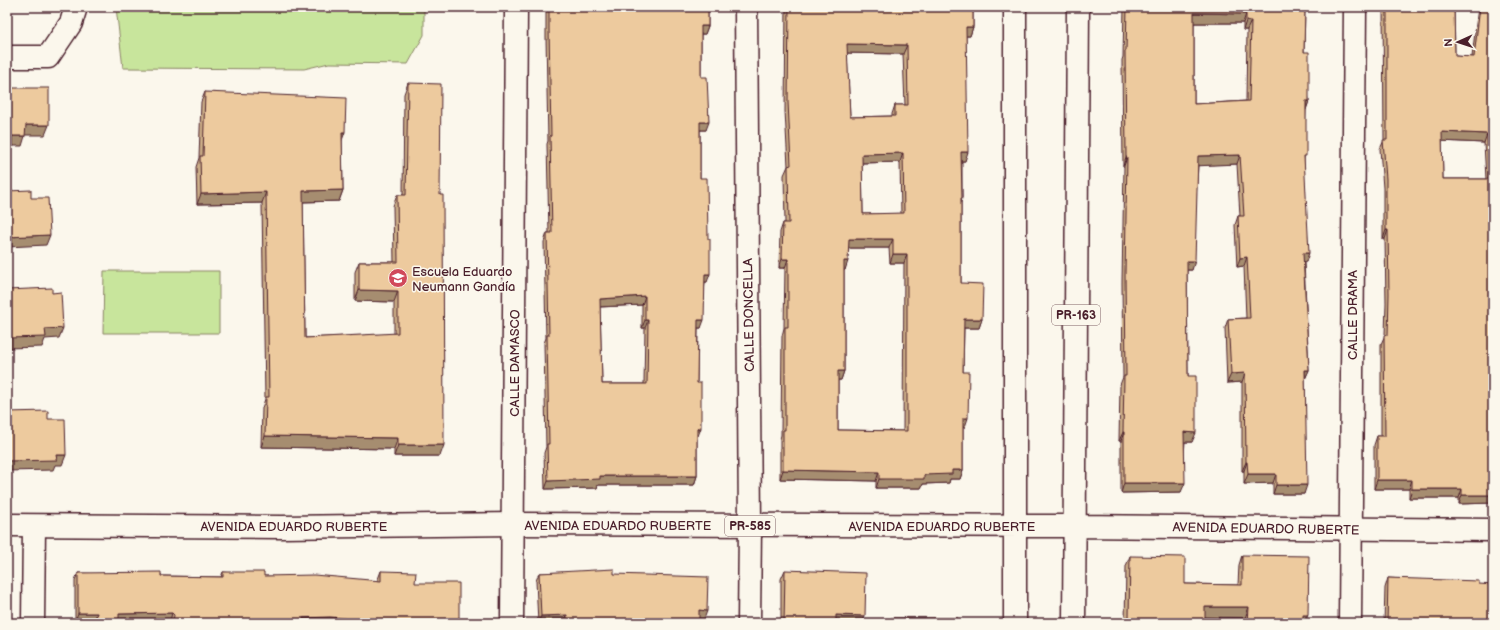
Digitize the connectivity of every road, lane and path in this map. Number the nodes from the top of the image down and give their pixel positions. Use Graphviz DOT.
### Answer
graph roads {
  1 [pos="76,7"];
  2 [pos="516,7"];
  3 [pos="746,7"];
  4 [pos="1015,7"];
  5 [pos="1078,7"];
  6 [pos="1354,7"];
  7 [pos="7,58"];
  8 [pos="512,524"];
  9 [pos="7,525"];
  10 [pos="34,526"];
  11 [pos="750,526"];
  12 [pos="1016,526"];
  13 [pos="1075,526"];
  14 [pos="1351,529"];
  15 [pos="1493,530"];
  16 [pos="34,623"];
  17 [pos="512,623"];
  18 [pos="749,623"];
  19 [pos="1015,623"];
  20 [pos="1074,623"];
  21 [pos="1350,623"];
  1 -- 7 [label="main road"];
  2 -- 8 [label="main road, CALLE DAMASCO"];
  3 -- 11 [label="main road, CALLE DONCELLA"];
  4 -- 12 [label="main road"];
  5 -- 13 [label="main road, PR-163"];
  6 -- 14 [label="main road, CALLE DRAMA"];
  8 -- 10 [label="main road, AVENIDA EDUARDO RUBERTE / PR-585"];
  8 -- 11 [label="main road, AVENIDA EDUARDO RUBERTE / PR-585"];
  8 -- 17 [label="main road, CALLE DAMASCO"];
  9 -- 10 [label="main road, AVENIDA EDUARDO RUBERTE / PR-585"];
  10 -- 16 [label="main road"];
  11 -- 12 [label="main road, AVENIDA EDUARDO RUBERTE / PR-585"];
  11 -- 18 [label="main road, CALLE DONCELLA"];
  12 -- 13 [label="main road, AVENIDA EDUARDO RUBERTE / PR-585"];
  12 -- 19 [label="main road"];
  13 -- 14 [label="main road, AVENIDA EDUARDO RUBERTE / PR-585"];
  13 -- 20 [label="main road, PR-163"];
  14 -- 15 [label="main road, AVENIDA EDUARDO RUBERTE / PR-585"];
  14 -- 21 [label="main road, CALLE DRAMA"];
}
